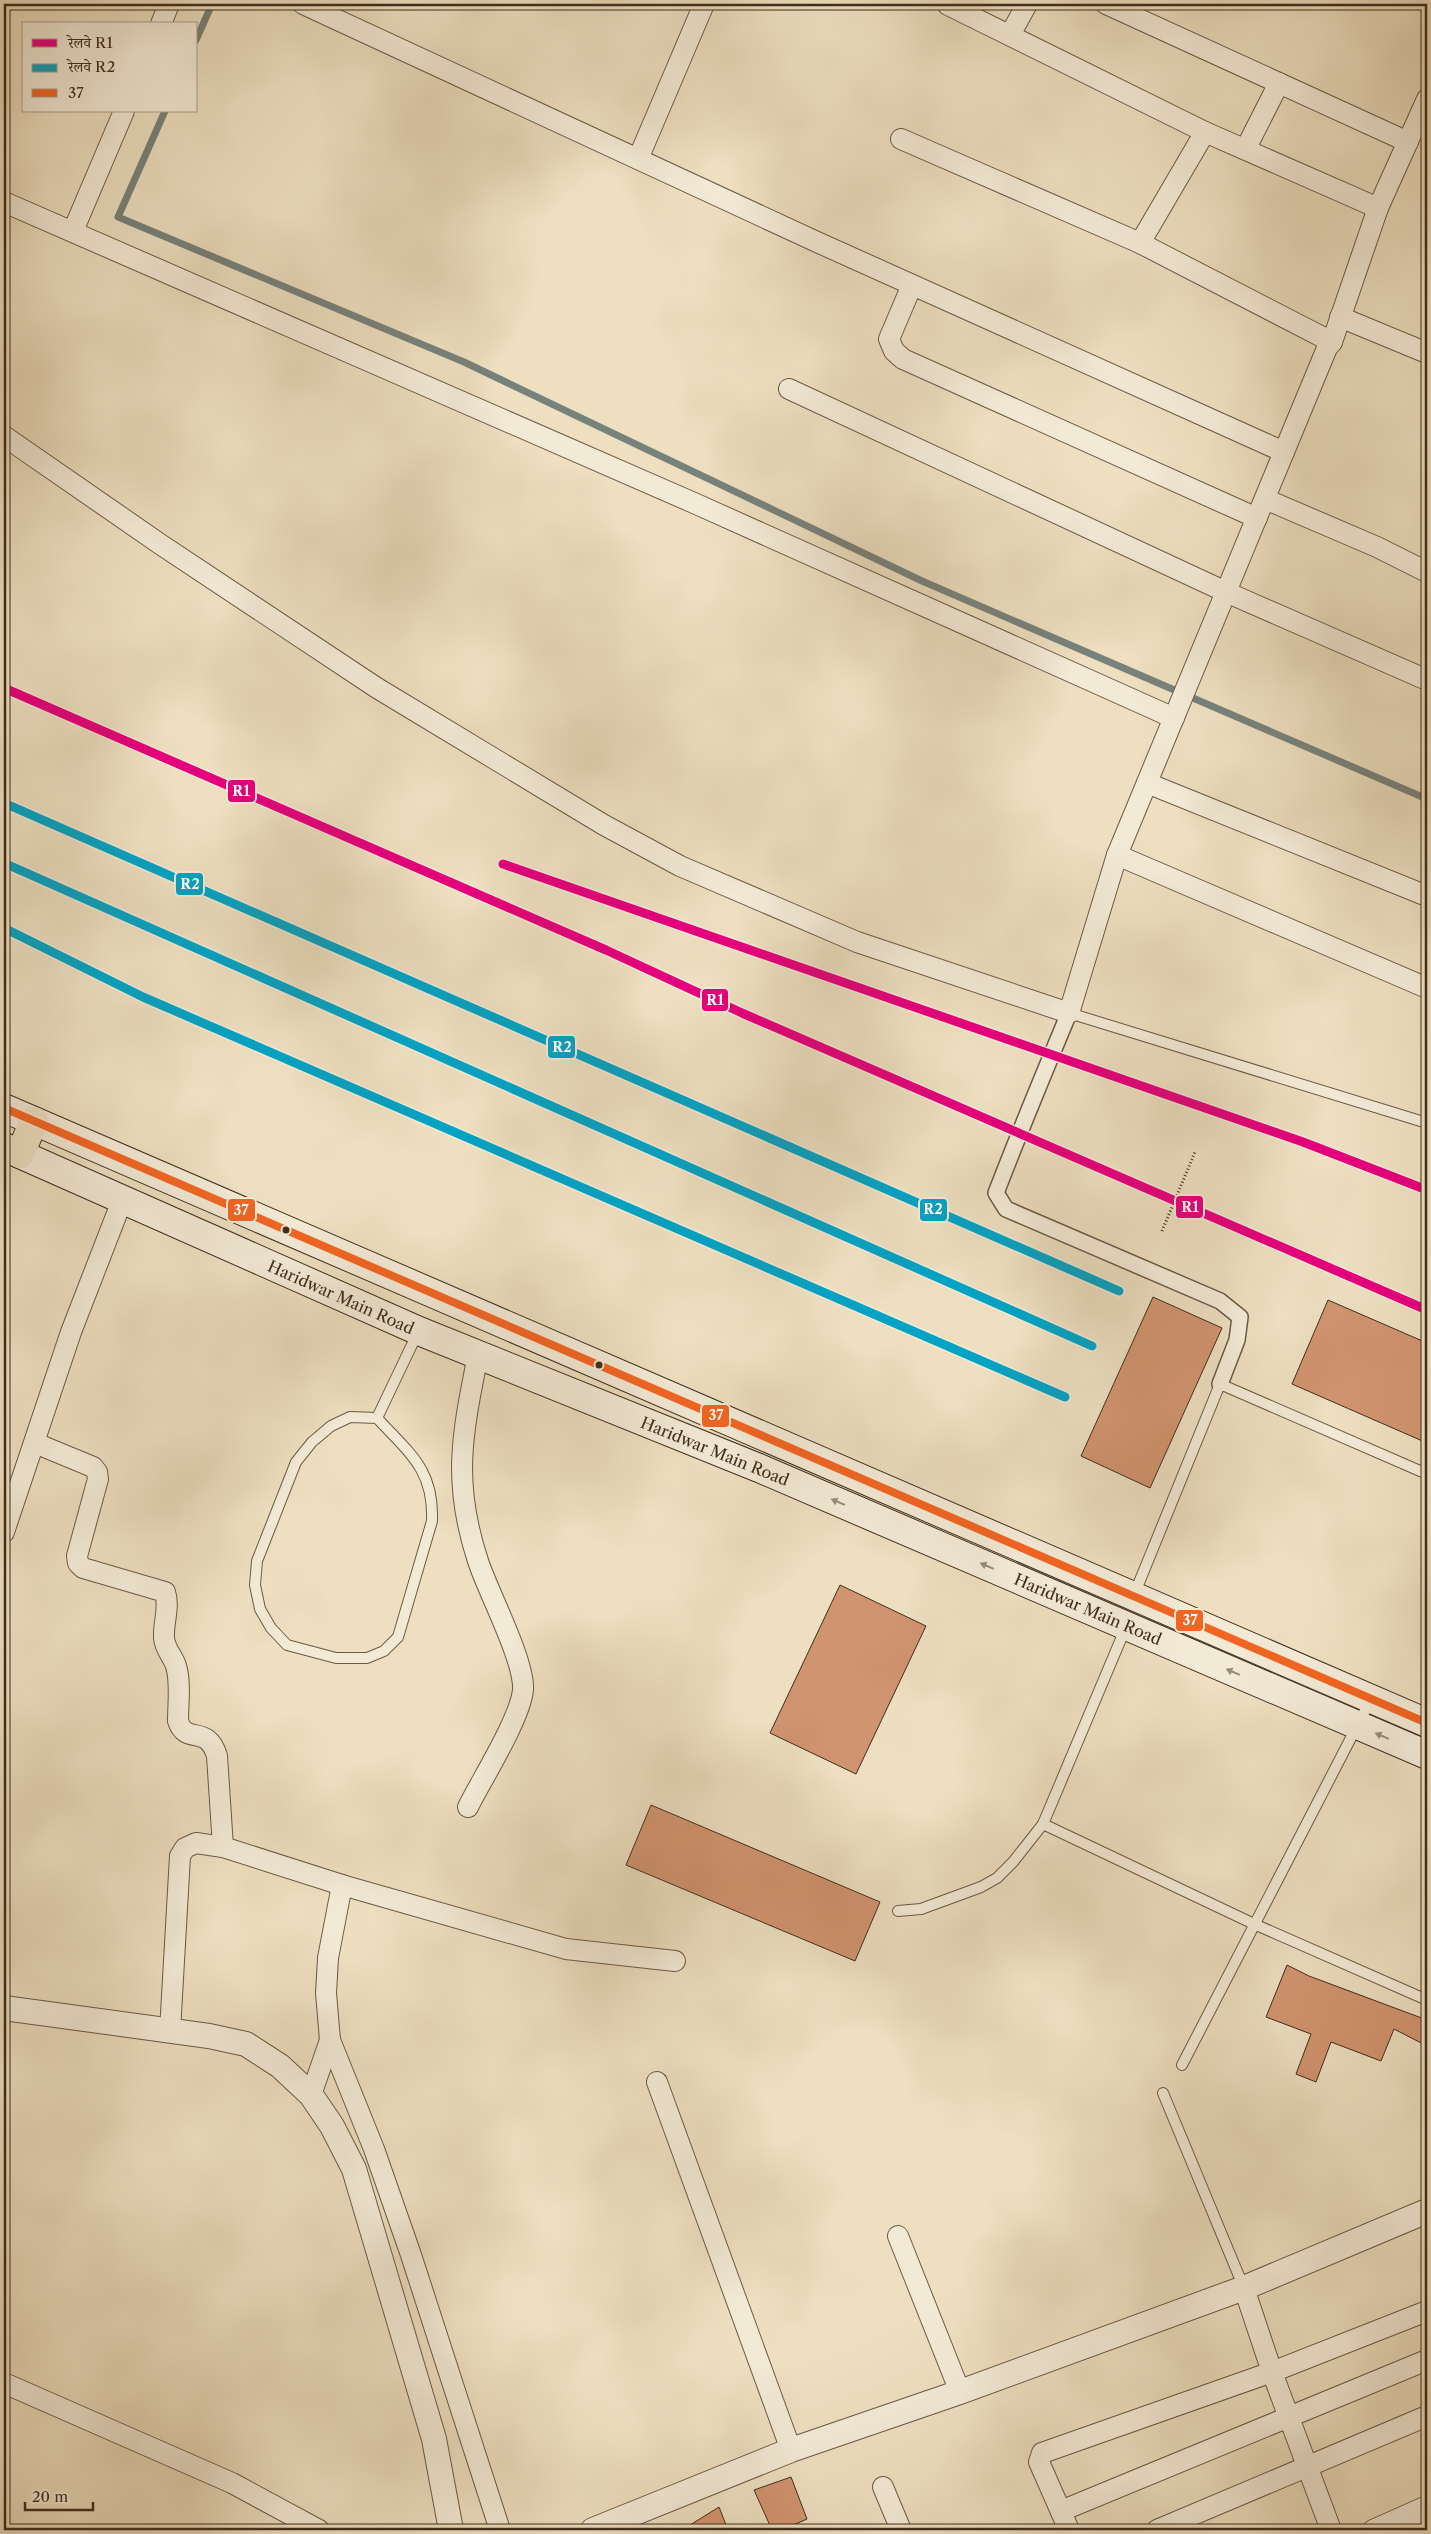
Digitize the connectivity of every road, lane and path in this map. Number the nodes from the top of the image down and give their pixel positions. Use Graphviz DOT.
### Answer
graph roads {
  1 [pos="170,4"];
  2 [pos="303,4"];
  3 [pos="704,4"];
  4 [pos="1027,4"];
  5 [pos="1106,4"];
  6 [pos="948,5"];
  7 [pos="162,22"];
  8 [pos="1010,35"];
  9 [pos="1279,83"];
  10 [pos="1427,99"];
  11 [pos="124,112"];
  12 [pos="1205,132"];
  13 [pos="901,139"];
  14 [pos="1408,142"];
  15 [pos="1246,148"];
  16 [pos="638,159"];
  17 [pos="4,202"];
  18 [pos="1378,208"];
  19 [pos="73,231"];
  20 [pos="1140,243"];
  21 [pos="912,284"];
  22 [pos="1340,316"];
  23 [pos="1332,342"];
  24 [pos="1427,353"];
  25 [pos="789,389"];
  26 [pos="4,436"];
  27 [pos="1284,452"];
  28 [pos="1265,499"];
  29 [pos="1257,518"];
  30 [pos="1427,572"];
  31 [pos="1226,592"];
  32 [pos="1427,680"];
  33 [pos="1177,711"];
  34 [pos="1147,782"];
  35 [pos="1117,855"];
  36 [pos="1427,896"];
  37 [pos="1427,988"];
  38 [pos="1069,1013"];
  39 [pos="4,1108"];
  40 [pos="34,1121"];
  41 [pos="1427,1123"];
  42 [pos="12,1150"];
  43 [pos="1195,1152"];
  44 [pos="123,1198"];
  45 [pos="1162,1230"];
  46 [pos="419,1331"];
  47 [pos="478,1356"];
  48 [pos="1220,1384"];
  49 [pos="377,1418"];
  50 [pos="35,1443"];
  51 [pos="1427,1474"];
  52 [pos="4,1532"];
  53 [pos="1032,1551"];
  54 [pos="1020,1580"];
  55 [pos="1134,1595"];
  56 [pos="1126,1626"];
  57 [pos="1371,1698"];
  58 [pos="1427,1723"];
  59 [pos="1358,1725"];
  60 [pos="1427,1755"];
  61 [pos="468,1807"];
  62 [pos="1042,1824"];
  63 [pos="223,1847"];
  64 [pos="342,1885"];
  65 [pos="898,1911"];
  66 [pos="1254,1924"];
  67 [pos="675,1961"];
  68 [pos="1427,2000"];
  69 [pos="4,2008"];
  70 [pos="170,2031"];
  71 [pos="330,2040"];
  72 [pos="1182,2065"];
  73 [pos="657,2082"];
  74 [pos="1163,2093"];
  75 [pos="311,2095"];
  76 [pos="1427,2211"];
  77 [pos="898,2236"];
  78 [pos="1244,2288"];
  79 [pos="1427,2311"];
  80 [pos="1427,2360"];
  81 [pos="1272,2372"];
  82 [pos="4,2383"];
  83 [pos="960,2392"];
  84 [pos="1427,2416"];
  85 [pos="1289,2417"];
  86 [pos="791,2450"];
  87 [pos="1307,2468"];
  88 [pos="883,2487"];
  89 [pos="1425,2507"];
  90 [pos="1061,2511"];
  91 [pos="319,2530"];
  92 [pos="451,2530"];
  93 [pos="500,2530"];
  94 [pos="593,2530"];
  95 [pos="901,2530"];
  96 [pos="1069,2530"];
  97 [pos="1157,2530"];
  98 [pos="1331,2530"];
  99 [pos="1373,2530"];
  100 [pos="1421,2530"];
  1 -- 7 [label="street"];
  2 -- 16 [label="street"];
  3 -- 16 [label="street"];
  4 -- 8 [label="street"];
  5 -- 9 [label="street"];
  6 -- 8 [label="street"];
  8 -- 12 [label="street"];
  9 -- 14 [label="street"];
  9 -- 15 [label="street"];
  10 -- 14 [label="street"];
  11 -- 19 [label="street"];
  12 -- 15 [label="street"];
  12 -- 20 [label="street"];
  13 -- 20 [label="street"];
  14 -- 18 [label="street"];
  15 -- 18 [label="street"];
  16 -- 21 [label="street"];
  17 -- 19 [label="street"];
  18 -- 22 [label="street"];
  19 -- 33 [label="street"];
  20 -- 23 [label="street"];
  21 -- 27 [label="street"];
  21 -- 29 [label="street"];
  22 -- 23 [label="street"];
  22 -- 24 [label="street"];
  23 -- 27 [label="street"];
  25 -- 31 [label="street"];
  26 -- 38 [label="street"];
  27 -- 28 [label="street"];
  28 -- 29 [label="street"];
  28 -- 30 [label="street"];
  29 -- 31 [label="street"];
  31 -- 32 [label="street"];
  31 -- 33 [label="street"];
  33 -- 34 [label="street"];
  34 -- 35 [label="street"];
  34 -- 36 [label="street"];
  35 -- 37 [label="street"];
  35 -- 38 [label="street"];
  38 -- 41 [label="lane"];
  38 -- 48 [label="street"];
  39 -- 40 [label="main road, Haridwar Main Road"];
  40 -- 42 [label="main road"];
  40 -- 53 [label="main road, Haridwar Main Road"];
  42 -- 44 [label="main road, Haridwar Main Road"];
  43 -- 45 [label="path"];
  44 -- 46 [label="main road, Haridwar Main Road"];
  44 -- 50 [label="street"];
  46 -- 47 [label="main road, Haridwar Main Road"];
  46 -- 49 [label="lane"];
  54 -- 47 [label="main road, Haridwar Main Road, one-way"];
  47 -- 61 [label="street"];
  48 -- 51 [label="lane"];
  48 -- 55 [label="lane"];
  49 -- 49 [label="lane"];
  50 -- 52 [label="street"];
  50 -- 63 [label="street"];
  53 -- 54 [label="main road"];
  53 -- 55 [label="main road, Haridwar Main Road"];
  54 -- 56 [label="main road, Haridwar Main Road"];
  55 -- 57 [label="main road, Haridwar Main Road"];
  59 -- 56 [label="main road, Haridwar Main Road, one-way"];
  56 -- 62 [label="lane"];
  57 -- 58 [label="main road, Haridwar Main Road"];
  57 -- 59 [label="lane"];
  60 -- 59 [label="main road, Haridwar Main Road, one-way"];
  59 -- 66 [label="lane"];
  62 -- 65 [label="lane"];
  62 -- 66 [label="lane"];
  63 -- 64 [label="street"];
  63 -- 70 [label="street"];
  64 -- 67 [label="street"];
  64 -- 71 [label="street"];
  66 -- 68 [label="lane"];
  66 -- 72 [label="lane"];
  69 -- 70 [label="street"];
  70 -- 75 [label="street"];
  71 -- 75 [label="street"];
  71 -- 93 [label="street"];
  73 -- 86 [label="street"];
  74 -- 78 [label="lane"];
  75 -- 92 [label="street"];
  76 -- 78 [label="street"];
  77 -- 83 [label="street"];
  78 -- 81 [label="street"];
  78 -- 83 [label="street"];
  79 -- 81 [label="street"];
  80 -- 85 [label="street"];
  81 -- 85 [label="street"];
  81 -- 90 [label="street"];
  82 -- 91 [label="street"];
  83 -- 86 [label="street"];
  84 -- 87 [label="street"];
  85 -- 87 [label="street"];
  85 -- 90 [label="street"];
  86 -- 94 [label="street"];
  87 -- 97 [label="street"];
  87 -- 98 [label="street"];
  88 -- 95 [label="street"];
  89 -- 99 [label="street"];
  89 -- 100 [label="street"];
  90 -- 96 [label="street"];
}
